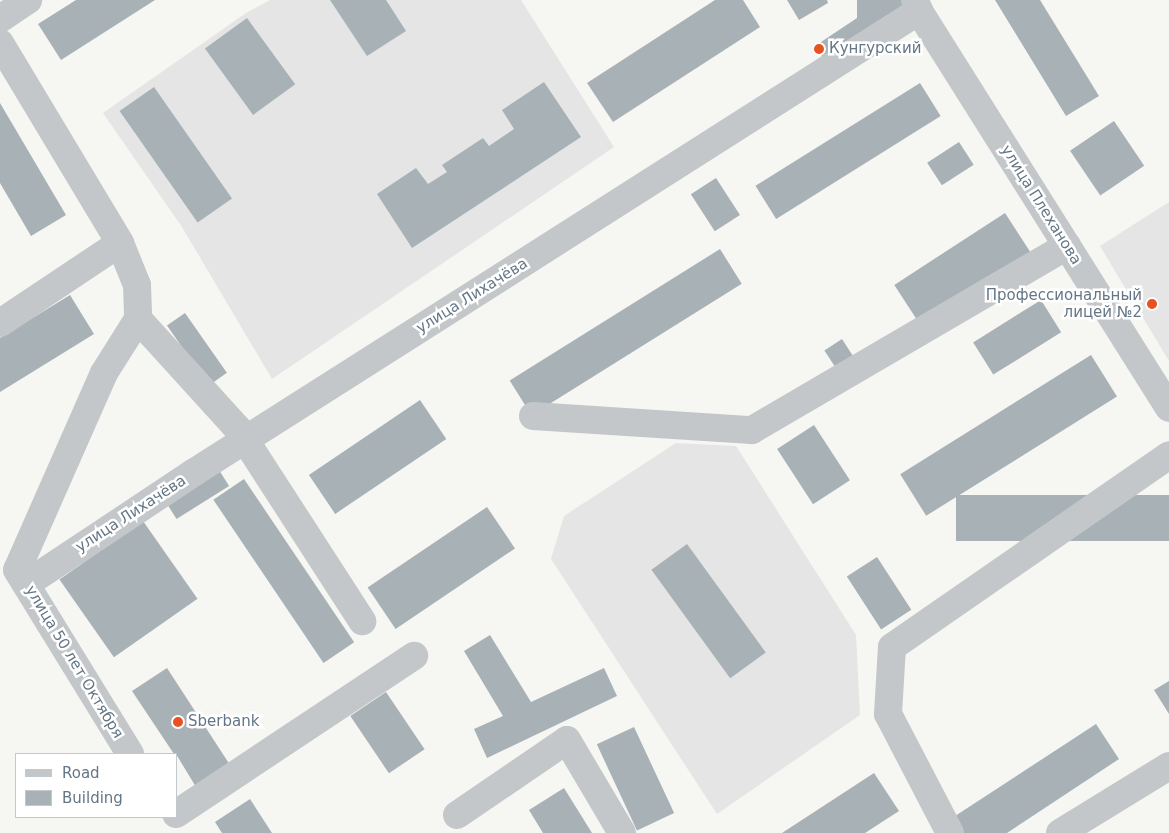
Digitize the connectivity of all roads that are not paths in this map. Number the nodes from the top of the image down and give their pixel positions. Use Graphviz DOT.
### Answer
graph roads {
  1 [pos="28,0"];
  2 [pos="917,6"];
  3 [pos="0,19"];
  4 [pos="0,43"];
  5 [pos="120,243"];
  6 [pos="1067,246"];
  7 [pos="138,318"];
  8 [pos="0,323"];
  9 [pos="1169,408"];
  10 [pos="533,416"];
  11 [pos="245,440"];
  12 [pos="1169,455"];
  13 [pos="14,576"];
  14 [pos="362,621"];
  15 [pos="414,656"];
  16 [pos="129,753"];
  17 [pos="1169,766"];
  18 [pos="458,815"];
  19 [pos="178,817"];
  20 [pos="622,833"];
  21 [pos="950,833"];
  22 [pos="1060,833"];
  1 -- 3 [label="street"];
  2 -- 6 [label="street, улица Плеханова"];
  2 -- 11 [label="street, улица Лихачёва"];
  4 -- 5 [label="street"];
  5 -- 7 [label="street"];
  5 -- 8 [label="street"];
  6 -- 9 [label="street, улица Плеханова"];
  6 -- 10 [label="street"];
  7 -- 11 [label="street"];
  7 -- 13 [label="street"];
  11 -- 13 [label="street, улица Лихачёва"];
  11 -- 14 [label="street"];
  12 -- 21 [label="street"];
  13 -- 16 [label="street, улица 50 лет Октября"];
  15 -- 19 [label="street"];
  17 -- 22 [label="street"];
  18 -- 20 [label="street"];
}
